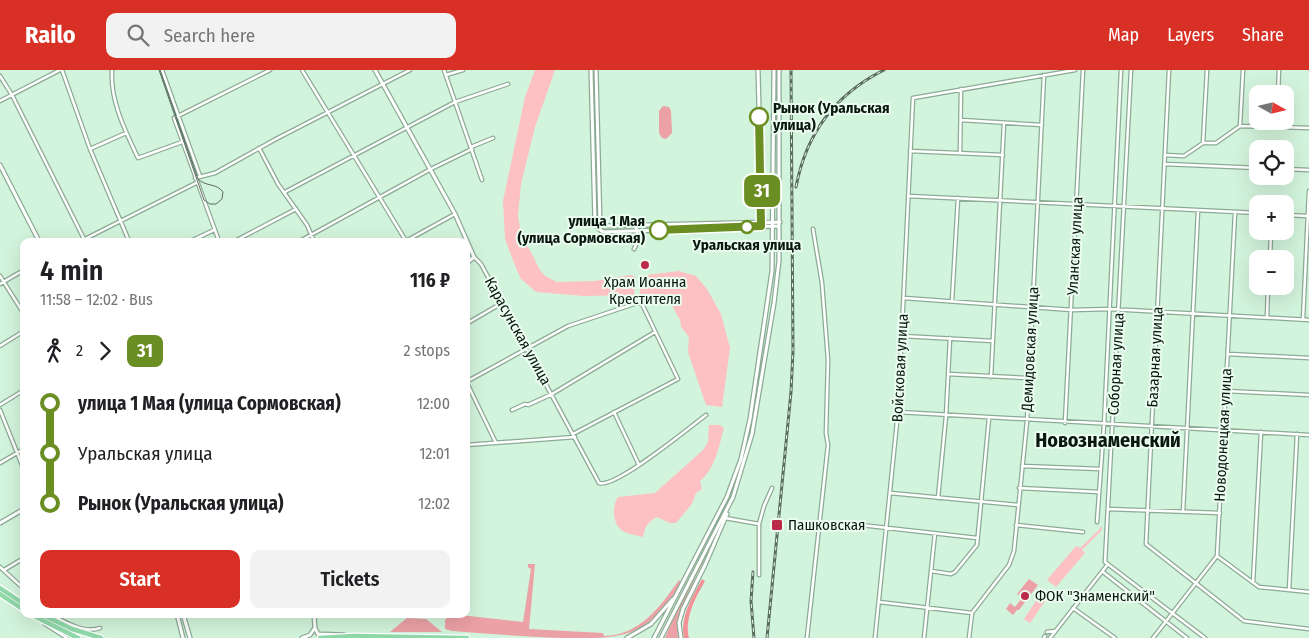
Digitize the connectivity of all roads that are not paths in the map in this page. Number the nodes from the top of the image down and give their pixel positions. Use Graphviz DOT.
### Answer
graph roads {
  1 [pos="61,70"];
  2 [pos="112,70"];
  3 [pos="162,70"];
  4 [pos="270,70"];
  5 [pos="302,70"];
  6 [pos="375,70"];
  7 [pos="410,70"];
  8 [pos="444,70"];
  9 [pos="464,70"];
  10 [pos="591,70"];
  11 [pos="596,70"];
  12 [pos="758,70"];
  13 [pos="774,70"];
  14 [pos="779,70"];
  15 [pos="1075,70"];
  16 [pos="1083,70"];
  17 [pos="1120,70"];
  18 [pos="1132,70"];
  19 [pos="1170,70"];
  20 [pos="1207,70"];
  21 [pos="1243,70"];
  22 [pos="1279,70"];
  23 [pos="446,75"];
  24 [pos="1044,75"];
  25 [pos="0,76"];
  26 [pos="508,84"];
  27 [pos="383,85"];
  28 [pos="1278,85"];
  29 [pos="961,89"];
  30 [pos="12,95"];
  31 [pos="0,102"];
  32 [pos="455,102"];
  33 [pos="328,113"];
  34 [pos="178,115"];
  35 [pos="961,120"];
  36 [pos="595,123"];
  37 [pos="1004,123"];
  38 [pos="1042,125"];
  39 [pos="1240,126"];
  40 [pos="1249,126"];
  41 [pos="407,127"];
  42 [pos="1294,128"];
  43 [pos="1309,128"];
  44 [pos="126,133"];
  45 [pos="493,138"];
  46 [pos="182,142"];
  47 [pos="1204,143"];
  48 [pos="259,148"];
  49 [pos="472,148"];
  50 [pos="90,149"];
  51 [pos="910,150"];
  52 [pos="960,152"];
  53 [pos="1003,154"];
  54 [pos="1165,155"];
  55 [pos="354,156"];
  56 [pos="1164,164"];
  57 [pos="0,166"];
  58 [pos="1249,168"];
  59 [pos="431,169"];
  60 [pos="1294,169"];
  61 [pos="1309,170"];
  62 [pos="200,176"];
  63 [pos="195,178"];
  64 [pos="482,180"];
  65 [pos="196,183"];
  66 [pos="1309,191"];
  67 [pos="285,192"];
  68 [pos="908,196"];
  69 [pos="381,198"];
  70 [pos="958,198"];
  71 [pos="1001,200"];
  72 [pos="1038,202"];
  73 [pos="1076,205"];
  74 [pos="1115,206"];
  75 [pos="1124,207"];
  76 [pos="296,208"];
  77 [pos="1162,209"];
  78 [pos="1198,211"];
  79 [pos="1235,212"];
  80 [pos="1249,213"];
  81 [pos="455,214"];
  82 [pos="1294,215"];
  83 [pos="1308,216"];
  84 [pos="120,220"];
  85 [pos="762,223"];
  86 [pos="773,224"];
  87 [pos="779,224"];
  88 [pos="599,225"];
  89 [pos="635,226"];
  90 [pos="640,226"];
  91 [pos="813,229"];
  92 [pos="214,230"];
  93 [pos="639,231"];
  94 [pos="311,235"];
  95 [pos="37,238"];
  96 [pos="83,238"];
  97 [pos="89,238"];
  98 [pos="129,238"];
  99 [pos="198,238"];
  100 [pos="218,238"];
  101 [pos="241,238"];
  102 [pos="306,238"];
  103 [pos="312,238"];
  104 [pos="404,238"];
  105 [pos="411,238"];
  106 [pos="466,238"];
  107 [pos="470,248"];
  108 [pos="634,249"];
  109 [pos="474,257"];
  110 [pos="470,260"];
  111 [pos="20,272"];
  112 [pos="0,276"];
  113 [pos="2,283"];
  114 [pos="1268,295"];
  115 [pos="904,298"];
  116 [pos="952,301"];
  117 [pos="769,302"];
  118 [pos="502,303"];
  119 [pos="774,303"];
  120 [pos="996,304"];
  121 [pos="1033,306"];
  122 [pos="20,308"];
  123 [pos="1110,309"];
  124 [pos="1072,310"];
  125 [pos="1119,310"];
  126 [pos="1157,312"];
  127 [pos="1192,314"];
  128 [pos="1229,316"];
  129 [pos="1267,318"];
  130 [pos="1303,320"];
  131 [pos="1309,320"];
  132 [pos="470,322"];
  133 [pos="655,332"];
  134 [pos="20,334"];
  135 [pos="902,336"];
  136 [pos="950,338"];
  137 [pos="994,341"];
  138 [pos="0,346"];
  139 [pos="527,348"];
  140 [pos="1228,354"];
  141 [pos="1309,358"];
  142 [pos="948,374"];
  143 [pos="991,377"];
  144 [pos="1028,378"];
  145 [pos="470,380"];
  146 [pos="470,390"];
  147 [pos="1226,391"];
  148 [pos="20,392"];
  149 [pos="552,394"];
  150 [pos="1309,395"];
  151 [pos="0,405"];
  152 [pos="0,410"];
  153 [pos="512,410"];
  154 [pos="614,412"];
  155 [pos="898,412"];
  156 [pos="706,415"];
  157 [pos="946,416"];
  158 [pos="989,418"];
  159 [pos="1026,421"];
  160 [pos="1065,423"];
  161 [pos="1104,425"];
  162 [pos="1113,425"];
  163 [pos="1151,427"];
  164 [pos="1187,429"];
  165 [pos="1224,430"];
  166 [pos="1260,432"];
  167 [pos="1297,434"];
  168 [pos="574,435"];
  169 [pos="1309,435"];
  170 [pos="496,443"];
  171 [pos="470,445"];
  172 [pos="20,451"];
  173 [pos="16,453"];
  174 [pos="20,462"];
  175 [pos="0,463"];
  176 [pos="639,465"];
  177 [pos="1022,466"];
  178 [pos="1100,469"];
  179 [pos="772,488"];
  180 [pos="1019,488"];
  181 [pos="1099,492"];
  182 [pos="890,493"];
  183 [pos="938,498"];
  184 [pos="731,501"];
  185 [pos="982,502"];
  186 [pos="1018,505"];
  187 [pos="1108,509"];
  188 [pos="20,510"];
  189 [pos="1147,510"];
  190 [pos="1183,512"];
  191 [pos="1220,513"];
  192 [pos="725,518"];
  193 [pos="1097,522"];
  194 [pos="0,523"];
  195 [pos="759,524"];
  196 [pos="852,524"];
  197 [pos="1016,525"];
  198 [pos="886,528"];
  199 [pos="1083,532"];
  200 [pos="935,534"];
  201 [pos="977,538"];
  202 [pos="1218,556"];
  203 [pos="20,560"];
  204 [pos="1108,564"];
  205 [pos="0,567"];
  206 [pos="4,570"];
  207 [pos="931,571"];
  208 [pos="1103,572"];
  209 [pos="759,575"];
  210 [pos="1195,583"];
  211 [pos="1252,583"];
  212 [pos="20,585"];
  213 [pos="0,588"];
  214 [pos="1289,590"];
  215 [pos="1309,592"];
  216 [pos="678,593"];
  217 [pos="0,594"];
  218 [pos="682,596"];
  219 [pos="20,601"];
  220 [pos="879,602"];
  221 [pos="20,607"];
  222 [pos="927,607"];
  223 [pos="1073,608"];
  224 [pos="972,612"];
  225 [pos="1172,612"];
  226 [pos="36,618"];
  227 [pos="38,618"];
  228 [pos="49,618"];
  229 [pos="58,618"];
  230 [pos="178,618"];
  231 [pos="184,618"];
  232 [pos="314,618"];
  233 [pos="1166,621"];
  234 [pos="100,628"];
  235 [pos="315,628"];
  236 [pos="1309,629"];
  237 [pos="1055,631"];
  238 [pos="1108,633"];
  239 [pos="1045,635"];
  240 [pos="354,636"];
  241 [pos="66,637"];
  242 [pos="78,638"];
  243 [pos="101,638"];
  244 [pos="183,638"];
  245 [pos="190,638"];
  246 [pos="302,638"];
  247 [pos="320,638"];
  248 [pos="467,638"];
  249 [pos="627,638"];
  250 [pos="654,638"];
  251 [pos="661,638"];
  252 [pos="681,638"];
  253 [pos="807,638"];
  254 [pos="875,638"];
  255 [pos="924,638"];
  256 [pos="969,638"];
  257 [pos="1050,638"];
  258 [pos="1104,638"];
  259 [pos="1114,638"];
  260 [pos="1153,638"];
  261 [pos="1187,638"];
  262 [pos="1205,638"];
  1 -- 30 [label="street"];
  1 -- 50 [label="street"];
  2 -- 44 [label="street"];
  3 -- 34 [label="street"];
  4 -- 34 [label="street"];
  5 -- 33 [label="street"];
  6 -- 27 [label="main road, Карасунская улица"];
  7 -- 27 [label="street"];
  8 -- 23 [label="street"];
  9 -- 23 [label="street"];
  10 -- 36 [label="main road"];
  11 -- 36 [label="main road"];
  12 -- 85 [label="main road"];
  13 -- 86 [label="main road"];
  14 -- 87 [label="main road"];
  15 -- 24 [label="street"];
  16 -- 73 [label="street, Уланская улица"];
  17 -- 74 [label="street"];
  18 -- 75 [label="street, Соборная улица"];
  19 -- 54 [label="street, Базарная улица"];
  20 -- 47 [label="street"];
  21 -- 39 [label="street"];
  22 -- 28 [label="street"];
  23 -- 32 [label="street"];
  24 -- 29 [label="street"];
  24 -- 38 [label="street, Демидовская улица"];
  25 -- 30 [label="street"];
  26 -- 32 [label="street"];
  27 -- 33 [label="street"];
  27 -- 41 [label="main road, Карасунская улица"];
  29 -- 35 [label="street"];
  29 -- 51 [label="street, Войсковая улица"];
  30 -- 31 [label="street"];
  30 -- 96 [label="street"];
  32 -- 41 [label="street"];
  32 -- 49 [label="street"];
  33 -- 48 [label="street"];
  33 -- 55 [label="street"];
  34 -- 46 [label="street"];
  34 -- 62 [label="street"];
  35 -- 37 [label="street"];
  35 -- 52 [label="street"];
  36 -- 88 [label="main road"];
  37 -- 38 [label="street"];
  37 -- 53 [label="street"];
  38 -- 72 [label="street, Демидовская улица"];
  39 -- 40 [label="street"];
  39 -- 47 [label="street"];
  41 -- 55 [label="street"];
  41 -- 59 [label="main road, Карасунская улица"];
  42 -- 43 [label="street"];
  44 -- 46 [label="street"];
  44 -- 50 [label="street"];
  45 -- 49 [label="street"];
  46 -- 63 [label="street"];
  47 -- 54 [label="street"];
  48 -- 62 [label="street"];
  48 -- 67 [label="street"];
  49 -- 59 [label="street"];
  49 -- 64 [label="street"];
  50 -- 84 [label="street"];
  51 -- 52 [label="street"];
  51 -- 68 [label="street, Войсковая улица"];
  52 -- 53 [label="street"];
  53 -- 71 [label="street"];
  54 -- 56 [label="street, Базарная улица"];
  55 -- 67 [label="street"];
  55 -- 69 [label="street"];
  56 -- 58 [label="street"];
  56 -- 77 [label="street, Базарная улица"];
  57 -- 95 [label="main road"];
  59 -- 69 [label="street"];
  59 -- 81 [label="main road, Карасунская улица"];
  60 -- 61 [label="street"];
  62 -- 63 [label="street"];
  63 -- 65 [label="street"];
  65 -- 84 [label="street"];
  65 -- 92 [label="street"];
  66 -- 83 [label="street"];
  67 -- 76 [label="street"];
  68 -- 70 [label="street"];
  68 -- 115 [label="street, Войсковая улица"];
  69 -- 94 [label="street"];
  69 -- 104 [label="street"];
  70 -- 71 [label="street"];
  70 -- 116 [label="street"];
  71 -- 72 [label="street"];
  71 -- 120 [label="street"];
  72 -- 73 [label="street"];
  72 -- 121 [label="street, Демидовская улица"];
  73 -- 74 [label="street"];
  73 -- 124 [label="street, Уланская улица"];
  74 -- 75 [label="street"];
  74 -- 123 [label="street"];
  75 -- 77 [label="street"];
  75 -- 125 [label="street, Соборная улица"];
  76 -- 94 [label="street"];
  76 -- 101 [label="street"];
  77 -- 78 [label="street"];
  77 -- 126 [label="street, Базарная улица"];
  78 -- 79 [label="street"];
  78 -- 127 [label="street"];
  79 -- 80 [label="street"];
  79 -- 128 [label="street, Новодонецкая улица"];
  81 -- 105 [label="street"];
  81 -- 106 [label="main road, Карасунская улица"];
  82 -- 83 [label="street"];
  83 -- 130 [label="street"];
  84 -- 97 [label="street"];
  84 -- 98 [label="street"];
  85 -- 86 [label="main road"];
  85 -- 86 [label="main road"];
  85 -- 90 [label="main road"];
  85 -- 93 [label="main road"];
  86 -- 87 [label="main road"];
  86 -- 117 [label="main road"];
  87 -- 119 [label="main road"];
  88 -- 89 [label="main road"];
  88 -- 93 [label="main road"];
  89 -- 90 [label="main road"];
  89 -- 93 [label="street"];
  90 -- 93 [label="street"];
  91 -- 253 [label="street"];
  92 -- 99 [label="street"];
  92 -- 100 [label="street"];
  93 -- 108 [label="street"];
  94 -- 102 [label="street"];
  94 -- 103 [label="street"];
  107 -- 109 [label="main road, Карасунская улица"];
  109 -- 110 [label="main road"];
  109 -- 118 [label="street, Карасунская улица"];
  111 -- 113 [label="street"];
  112 -- 113 [label="street"];
  113 -- 122 [label="street"];
  114 -- 129 [label="street"];
  115 -- 116 [label="street"];
  115 -- 135 [label="street, Войсковая улица"];
  116 -- 120 [label="street"];
  117 -- 119 [label="street"];
  117 -- 216 [label="main road"];
  118 -- 132 [label="street"];
  118 -- 139 [label="street, Карасунская улица"];
  119 -- 184 [label="main road"];
  120 -- 121 [label="street"];
  120 -- 137 [label="street"];
  121 -- 124 [label="street"];
  121 -- 144 [label="street, Демидовская улица"];
  123 -- 124 [label="street"];
  123 -- 125 [label="street"];
  123 -- 161 [label="street"];
  124 -- 160 [label="street, Уланская улица"];
  125 -- 126 [label="street"];
  125 -- 162 [label="street, Соборная улица"];
  126 -- 127 [label="street"];
  126 -- 163 [label="street, Базарная улица"];
  127 -- 128 [label="street"];
  127 -- 164 [label="street"];
  128 -- 129 [label="street"];
  128 -- 140 [label="street, Новодонецкая улица"];
  129 -- 130 [label="street"];
  130 -- 131 [label="street"];
  133 -- 139 [label="street"];
  133 -- 149 [label="street"];
  133 -- 154 [label="street"];
  134 -- 138 [label="street"];
  135 -- 136 [label="street"];
  135 -- 155 [label="street, Войсковая улица"];
  136 -- 137 [label="street"];
  136 -- 142 [label="street"];
  137 -- 143 [label="street"];
  139 -- 145 [label="street"];
  139 -- 149 [label="street, Карасунская улица"];
  140 -- 141 [label="street"];
  140 -- 147 [label="street, Новодонецкая улица"];
  142 -- 143 [label="street"];
  142 -- 157 [label="street"];
  143 -- 144 [label="street"];
  144 -- 159 [label="street, Демидовская улица"];
  146 -- 170 [label="street"];
  147 -- 150 [label="street"];
  147 -- 165 [label="street, Новодонецкая улица"];
  148 -- 151 [label="street"];
  149 -- 153 [label="street"];
  149 -- 168 [label="street, Карасунская улица"];
  152 -- 173 [label="street"];
  154 -- 168 [label="street"];
  154 -- 176 [label="street"];
  155 -- 157 [label="street"];
  155 -- 182 [label="street, Войсковая улица"];
  156 -- 176 [label="street"];
  157 -- 158 [label="street"];
  157 -- 183 [label="street"];
  158 -- 159 [label="street"];
  158 -- 185 [label="street"];
  159 -- 160 [label="street"];
  159 -- 177 [label="street, Демидовская улица"];
  160 -- 161 [label="street"];
  161 -- 162 [label="street"];
  161 -- 178 [label="street"];
  162 -- 163 [label="street"];
  162 -- 187 [label="street, Соборная улица"];
  163 -- 164 [label="street"];
  163 -- 189 [label="street, Базарная улица"];
  164 -- 165 [label="street"];
  164 -- 190 [label="street"];
  165 -- 166 [label="street"];
  165 -- 191 [label="street, Новодонецкая улица"];
  166 -- 167 [label="street"];
  166 -- 211 [label="street"];
  167 -- 169 [label="street"];
  167 -- 214 [label="street"];
  168 -- 170 [label="street"];
  168 -- 176 [label="street, Карасунская улица"];
  170 -- 171 [label="street"];
  172 -- 173 [label="street"];
  173 -- 174 [label="street"];
  173 -- 175 [label="street"];
  177 -- 178 [label="street"];
  177 -- 180 [label="street, Демидовская улица"];
  178 -- 181 [label="street"];
  179 -- 195 [label="street"];
  180 -- 181 [label="street"];
  180 -- 186 [label="street, Демидовская улица"];
  181 -- 193 [label="street"];
  182 -- 183 [label="street"];
  182 -- 198 [label="street, Войсковая улица"];
  183 -- 185 [label="street"];
  184 -- 192 [label="main road"];
  184 -- 218 [label="main road"];
  185 -- 186 [label="street"];
  185 -- 201 [label="street"];
  186 -- 197 [label="street, Демидовская улица"];
  187 -- 189 [label="street"];
  187 -- 204 [label="street, Соборная улица"];
  188 -- 194 [label="main road"];
  189 -- 190 [label="street"];
  189 -- 210 [label="street, Базарная улица"];
  190 -- 191 [label="street"];
  191 -- 202 [label="street, Новодонецкая улица"];
  192 -- 195 [label="street"];
  192 -- 252 [label="main road"];
  195 -- 209 [label="street"];
  196 -- 198 [label="street"];
  197 -- 199 [label="street"];
  197 -- 224 [label="street, Демидовская улица"];
  198 -- 200 [label="street"];
  198 -- 220 [label="street, Войсковая улица"];
  200 -- 201 [label="street"];
  200 -- 207 [label="street"];
  201 -- 207 [label="street"];
  202 -- 210 [label="street"];
  202 -- 211 [label="street"];
  203 -- 206 [label="street"];
  204 -- 208 [label="street"];
  204 -- 225 [label="street"];
  205 -- 206 [label="street"];
  206 -- 212 [label="street"];
  207 -- 222 [label="street"];
  208 -- 223 [label="street"];
  208 -- 233 [label="street"];
  210 -- 225 [label="street"];
  210 -- 236 [label="street, Базарная улица"];
  211 -- 214 [label="street"];
  213 -- 219 [label="highway"];
  214 -- 215 [label="street"];
  216 -- 218 [label="main road"];
  216 -- 249 [label="main road"];
  216 -- 250 [label="main road"];
  217 -- 221 [label="highway"];
  218 -- 251 [label="main road"];
  220 -- 222 [label="street"];
  220 -- 254 [label="street, Войсковая улица"];
  222 -- 224 [label="street"];
  222 -- 255 [label="street"];
  223 -- 237 [label="street"];
  223 -- 238 [label="street"];
  224 -- 256 [label="street"];
  225 -- 233 [label="street"];
  225 -- 262 [label="street"];
  226 -- 241 [label="street"];
  227 -- 242 [label="highway"];
  228 -- 243 [label="highway"];
  229 -- 234 [label="street"];
  230 -- 244 [label="main road"];
  231 -- 245 [label="main road"];
  232 -- 235 [label="main road"];
  233 -- 260 [label="street"];
  233 -- 261 [label="street"];
  235 -- 240 [label="main road"];
  235 -- 246 [label="main road"];
  237 -- 239 [label="street"];
  237 -- 257 [label="street"];
  238 -- 258 [label="street"];
  238 -- 259 [label="street"];
  240 -- 247 [label="highway"];
  240 -- 248 [label="highway"];
}
